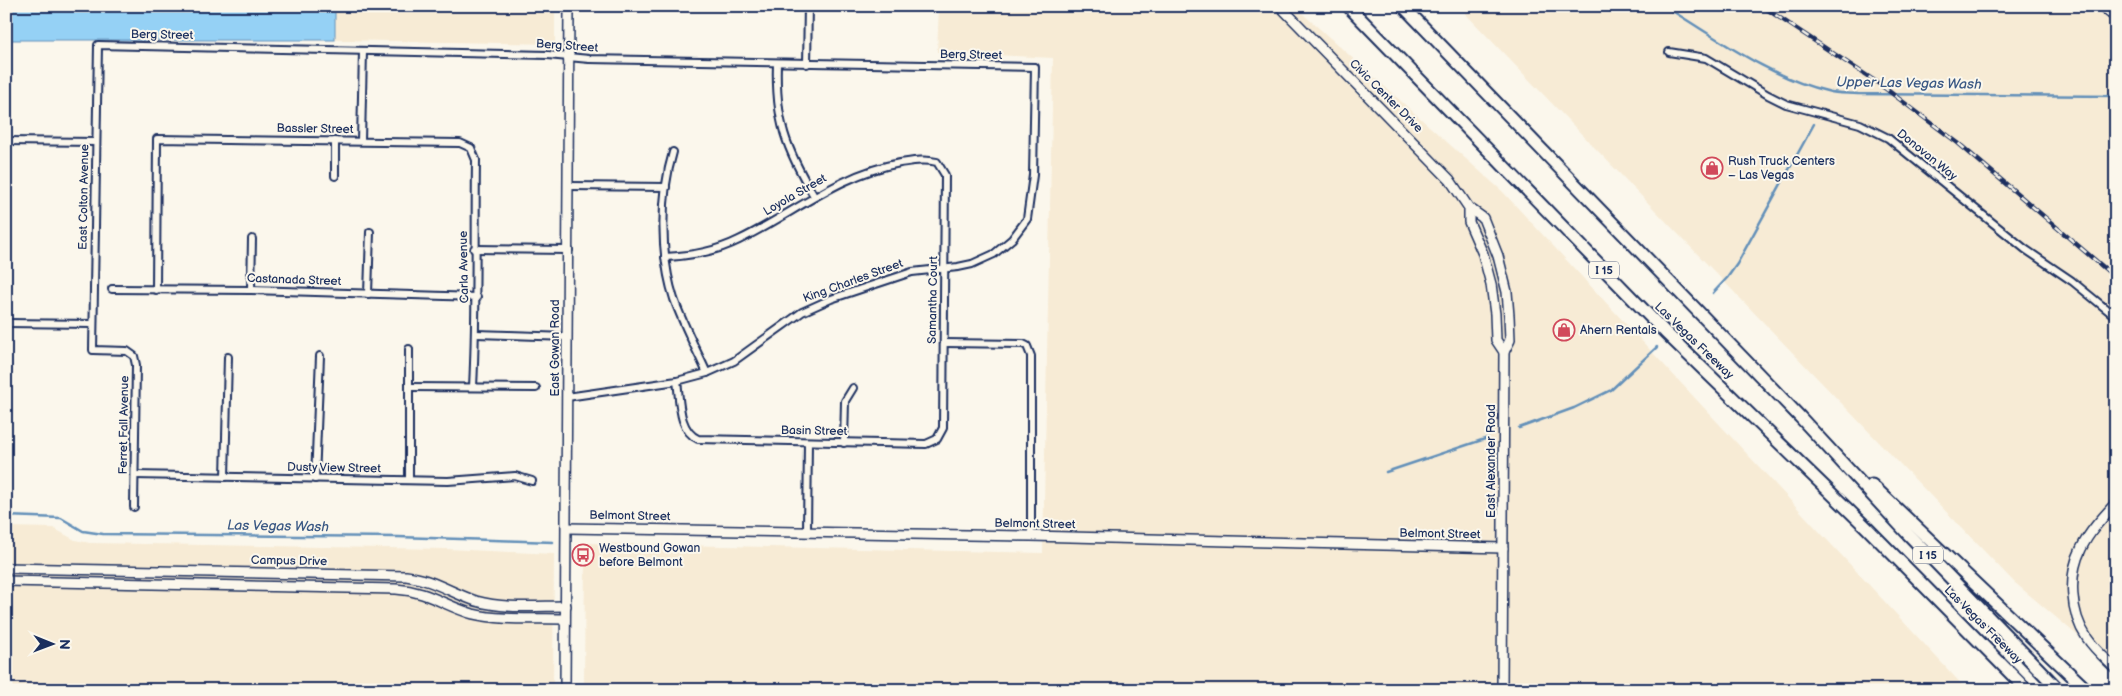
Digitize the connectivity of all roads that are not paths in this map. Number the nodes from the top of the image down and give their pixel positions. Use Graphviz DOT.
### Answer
graph roads {
  1 [pos="569,6"];
  2 [pos="808,6"];
  3 [pos="1280,6"];
  4 [pos="1348,6"];
  5 [pos="1403,6"];
  6 [pos="2100,6"];
  7 [pos="2116,19"];
  8 [pos="98,45"];
  9 [pos="363,51"];
  10 [pos="1669,52"];
  11 [pos="568,57"];
  12 [pos="777,64"];
  13 [pos="807,64"];
  14 [pos="1035,66"];
  15 [pos="6,140"];
  16 [pos="335,141"];
  17 [pos="361,141"];
  18 [pos="96,142"];
  19 [pos="471,148"];
  20 [pos="673,152"];
  21 [pos="938,162"];
  22 [pos="335,176"];
  23 [pos="569,186"];
  24 [pos="666,187"];
  25 [pos="814,196"];
  26 [pos="1470,208"];
  27 [pos="370,232"];
  28 [pos="252,239"];
  29 [pos="474,248"];
  30 [pos="568,250"];
  31 [pos="666,257"];
  32 [pos="945,268"];
  33 [pos="112,289"];
  34 [pos="156,290"];
  35 [pos="251,290"];
  36 [pos="368,294"];
  37 [pos="477,297"];
  38 [pos="2116,317"];
  39 [pos="6,323"];
  40 [pos="93,324"];
  41 [pos="476,334"];
  42 [pos="568,336"];
  43 [pos="944,343"];
  44 [pos="409,349"];
  45 [pos="93,350"];
  46 [pos="1504,352"];
  47 [pos="320,356"];
  48 [pos="228,357"];
  49 [pos="707,373"];
  50 [pos="677,381"];
  51 [pos="409,386"];
  52 [pos="473,387"];
  53 [pos="536,388"];
  54 [pos="853,388"];
  55 [pos="567,397"];
  56 [pos="1800,417"];
  57 [pos="937,439"];
  58 [pos="808,442"];
  59 [pos="844,443"];
  60 [pos="135,475"];
  61 [pos="225,477"];
  62 [pos="315,478"];
  63 [pos="409,480"];
  64 [pos="532,481"];
  65 [pos="2116,503"];
  66 [pos="134,507"];
  67 [pos="567,528"];
  68 [pos="807,531"];
  69 [pos="1031,536"];
  70 [pos="1503,548"];
  71 [pos="6,568"];
  72 [pos="140,570"];
  73 [pos="275,573"];
  74 [pos="6,582"];
  75 [pos="140,584"];
  76 [pos="274,586"];
  77 [pos="566,606"];
  78 [pos="566,618"];
  79 [pos="1984,646"];
  80 [pos="2116,669"];
  81 [pos="565,690"];
  82 [pos="1502,690"];
  83 [pos="2017,690"];
  84 [pos="2027,690"];
  85 [pos="2058,690"];
  86 [pos="2087,690"];
  1 -- 11 [label="street, East Gowan Road"];
  2 -- 13 [label="street"];
  3 -- 26 [label="street, Civic Center Drive"];
  4 -- 79 [label="highway, Las Vegas Freeway / I 15"];
  5 -- 56 [label="highway, Las Vegas Freeway / I 15"];
  6 -- 7 [label="street"];
  8 -- 9 [label="street, Berg Street"];
  8 -- 18 [label="street, East Colton Avenue"];
  9 -- 11 [label="street, Berg Street"];
  9 -- 17 [label="street"];
  10 -- 38 [label="street, Donovan Way"];
  11 -- 12 [label="street, Berg Street"];
  11 -- 23 [label="street, East Gowan Road"];
  12 -- 13 [label="street, Berg Street"];
  12 -- 25 [label="street"];
  13 -- 14 [label="street, Berg Street"];
  14 -- 32 [label="street, King Charles Street"];
  15 -- 18 [label="street"];
  16 -- 17 [label="street, Bassler Street"];
  16 -- 22 [label="street"];
  16 -- 34 [label="street, Bassler Street"];
  17 -- 19 [label="street, Bassler Street"];
  18 -- 40 [label="street, East Colton Avenue"];
  19 -- 29 [label="street, Carla Avenue"];
  20 -- 24 [label="street"];
  21 -- 25 [label="street, Loyola Street"];
  21 -- 32 [label="street, Samantha Court"];
  23 -- 24 [label="street"];
  23 -- 30 [label="street, East Gowan Road"];
  24 -- 31 [label="street"];
  25 -- 31 [label="street, Loyola Street"];
  26 -- 46 [label="street, East Alexander Road"];
  26 -- 46 [label="street, East Alexander Road"];
  27 -- 36 [label="street"];
  28 -- 35 [label="street"];
  29 -- 30 [label="street"];
  29 -- 37 [label="street, Carla Avenue"];
  30 -- 42 [label="street, East Gowan Road"];
  31 -- 49 [label="street"];
  32 -- 43 [label="street, Samantha Court"];
  32 -- 49 [label="street, King Charles Street"];
  33 -- 34 [label="street, Castanada Street"];
  34 -- 35 [label="street, Castanada Street"];
  35 -- 36 [label="street, Castanada Street"];
  36 -- 37 [label="street, Castanada Street"];
  37 -- 41 [label="street, Carla Avenue"];
  39 -- 40 [label="street"];
  40 -- 45 [label="street, East Colton Avenue"];
  41 -- 42 [label="street"];
  41 -- 52 [label="street, Carla Avenue"];
  42 -- 55 [label="street, East Gowan Road"];
  43 -- 57 [label="street, Samantha Court"];
  43 -- 69 [label="street"];
  44 -- 51 [label="street"];
  45 -- 60 [label="street, Ferret Fall Avenue"];
  46 -- 70 [label="street, East Alexander Road"];
  47 -- 62 [label="street"];
  48 -- 61 [label="street"];
  49 -- 50 [label="street, King Charles Street"];
  50 -- 55 [label="street, King Charles Street"];
  50 -- 58 [label="street, Basin Street"];
  51 -- 52 [label="street"];
  51 -- 63 [label="street"];
  52 -- 53 [label="street"];
  54 -- 59 [label="street"];
  55 -- 67 [label="street, East Gowan Road"];
  56 -- 85 [label="highway, Las Vegas Freeway / I 15"];
  56 -- 86 [label="highway"];
  57 -- 59 [label="street, Basin Street"];
  58 -- 59 [label="street, Basin Street"];
  58 -- 68 [label="street"];
  60 -- 61 [label="street, Dusty View Street"];
  60 -- 66 [label="street, Ferret Fall Avenue"];
  61 -- 62 [label="street, Dusty View Street"];
  62 -- 63 [label="street, Dusty View Street"];
  63 -- 64 [label="street, Dusty View Street"];
  65 -- 80 [label="street"];
  67 -- 68 [label="street, Belmont Street"];
  67 -- 77 [label="street, East Gowan Road"];
  68 -- 69 [label="street, Belmont Street"];
  69 -- 70 [label="street, Belmont Street"];
  70 -- 82 [label="street, East Alexander Road"];
  71 -- 72 [label="street, Campus Drive"];
  72 -- 73 [label="street, Campus Drive"];
  72 -- 75 [label="street"];
  73 -- 76 [label="street"];
  73 -- 77 [label="street, Campus Drive"];
  74 -- 75 [label="street, Campus Drive"];
  75 -- 76 [label="street, Campus Drive"];
  76 -- 78 [label="street, Campus Drive"];
  77 -- 78 [label="street, East Gowan Road"];
  78 -- 81 [label="street, East Gowan Road"];
  79 -- 83 [label="highway"];
  79 -- 84 [label="highway, Las Vegas Freeway / I 15"];
}
